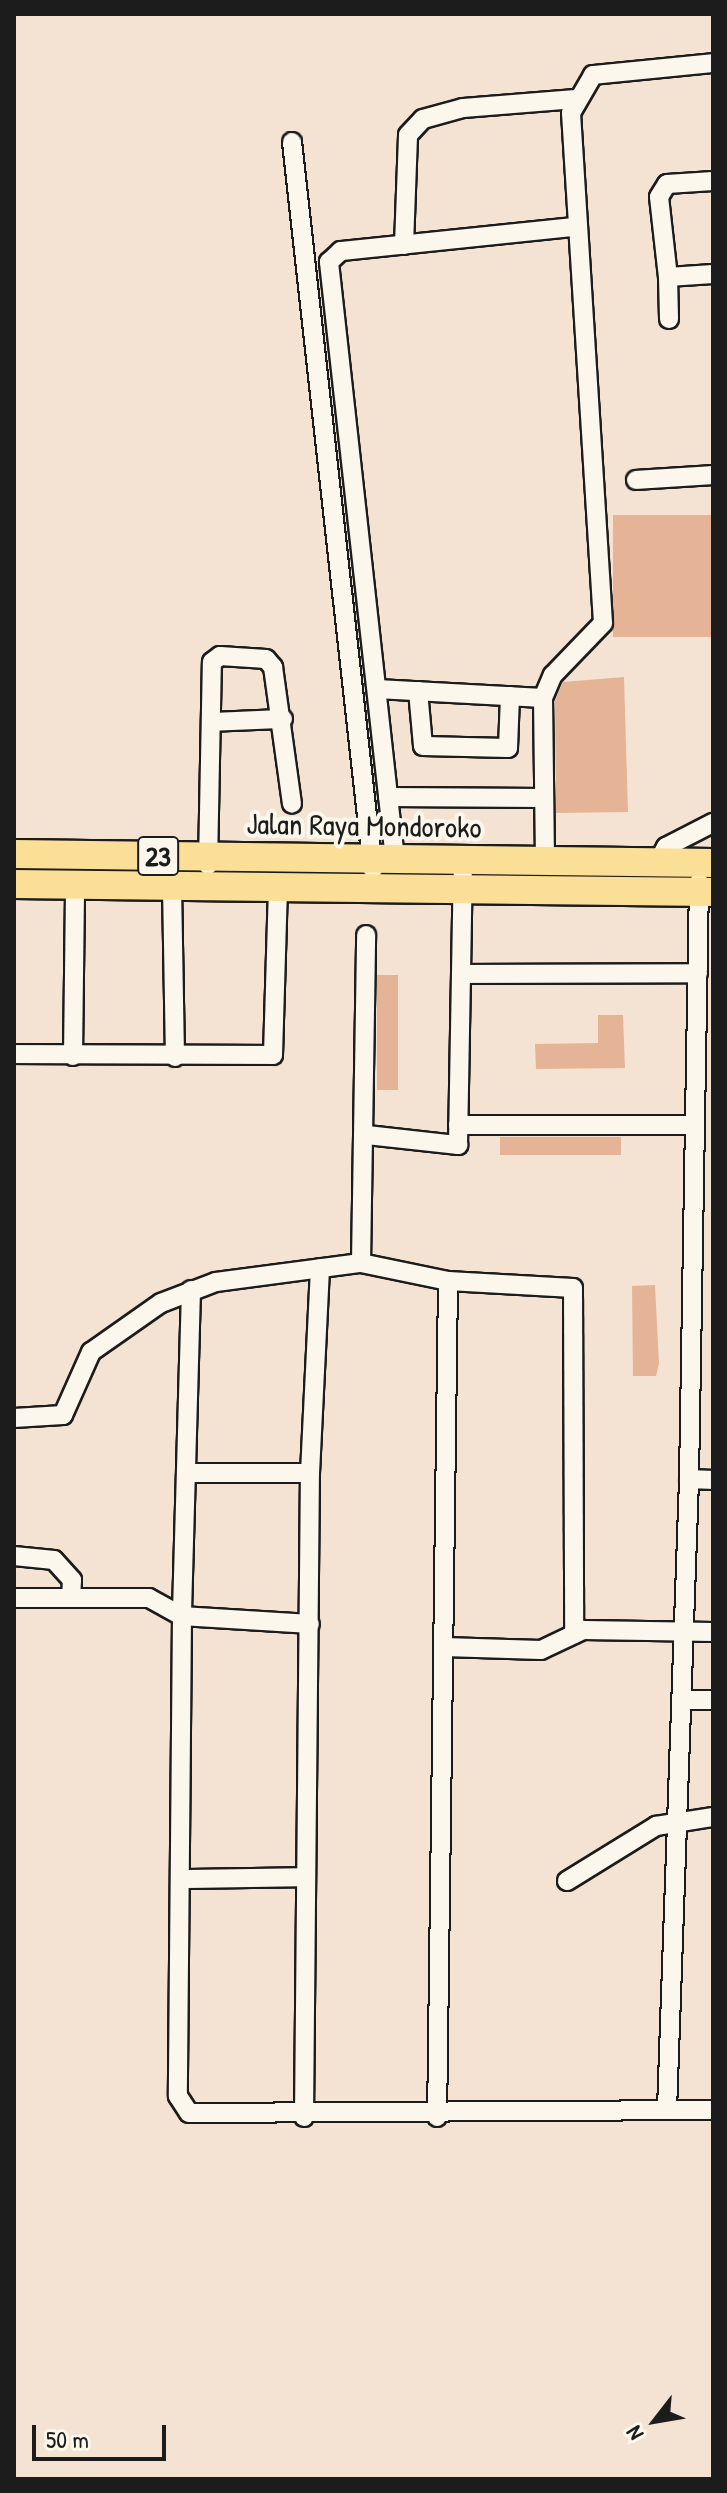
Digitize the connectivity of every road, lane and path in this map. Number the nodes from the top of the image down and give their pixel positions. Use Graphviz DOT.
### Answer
graph roads {
  1 [pos="713,63"];
  2 [pos="576,99"];
  3 [pos="292,142"];
  4 [pos="713,181"];
  5 [pos="575,227"];
  6 [pos="404,245"];
  7 [pos="713,274"];
  8 [pos="668,277"];
  9 [pos="669,319"];
  10 [pos="713,475"];
  11 [pos="636,480"];
  12 [pos="377,689"];
  13 [pos="418,691"];
  14 [pos="510,696"];
  15 [pos="543,698"];
  16 [pos="283,719"];
  17 [pos="211,722"];
  18 [pos="388,797"];
  19 [pos="543,798"];
  20 [pos="292,804"];
  21 [pos="713,823"];
  22 [pos="14,854"];
  23 [pos="209,857"];
  24 [pos="301,858"];
  25 [pos="384,859"];
  26 [pos="463,860"];
  27 [pos="545,861"];
  28 [pos="655,862"];
  29 [pos="707,862"];
  30 [pos="14,884"];
  31 [pos="75,885"];
  32 [pos="172,886"];
  33 [pos="207,887"];
  34 [pos="290,888"];
  35 [pos="374,889"];
  36 [pos="464,889"];
  37 [pos="654,892"];
  38 [pos="706,892"];
  39 [pos="366,935"];
  40 [pos="703,962"];
  41 [pos="463,974"];
  42 [pos="14,1054"];
  43 [pos="73,1056"];
  44 [pos="175,1057"];
  45 [pos="458,1125"];
  46 [pos="694,1125"];
  47 [pos="367,1144"];
  48 [pos="361,1263"];
  49 [pos="320,1268"];
  50 [pos="448,1281"];
  51 [pos="191,1290"];
  52 [pos="14,1418"];
  53 [pos="186,1473"];
  54 [pos="310,1473"];
  55 [pos="689,1479"];
  56 [pos="713,1480"];
  57 [pos="14,1556"];
  58 [pos="14,1598"];
  59 [pos="71,1598"];
  60 [pos="182,1616"];
  61 [pos="310,1624"];
  62 [pos="684,1632"];
  63 [pos="713,1632"];
  64 [pos="574,1634"];
  65 [pos="444,1647"];
  66 [pos="682,1700"];
  67 [pos="713,1700"];
  68 [pos="678,1817"];
  69 [pos="713,1817"];
  70 [pos="306,1877"];
  71 [pos="181,1879"];
  72 [pos="567,1881"];
  73 [pos="667,2110"];
  74 [pos="713,2110"];
  75 [pos="304,2117"];
  76 [pos="437,2117"];
  1 -- 2 [label="street"];
  2 -- 5 [label="street"];
  2 -- 6 [label="street"];
  3 -- 25 [label="street"];
  4 -- 8 [label="street"];
  5 -- 6 [label="street"];
  5 -- 15 [label="street"];
  6 -- 12 [label="street"];
  7 -- 8 [label="street"];
  8 -- 9 [label="street"];
  10 -- 11 [label="street"];
  12 -- 13 [label="street"];
  12 -- 18 [label="street"];
  13 -- 14 [label="street"];
  13 -- 14 [label="street"];
  14 -- 15 [label="street"];
  15 -- 19 [label="street"];
  16 -- 17 [label="street"];
  16 -- 17 [label="street"];
  16 -- 20 [label="street"];
  17 -- 23 [label="street"];
  18 -- 19 [label="street"];
  18 -- 25 [label="street"];
  19 -- 27 [label="street"];
  21 -- 28 [label="street"];
  22 -- 23 [label="highway, Jalan Raya Mondoroko / 23"];
  23 -- 24 [label="highway, Jalan Raya Mondoroko / 23"];
  23 -- 33 [label="street"];
  24 -- 25 [label="highway, Jalan Raya Mondoroko / 23"];
  24 -- 34 [label="highway"];
  25 -- 26 [label="highway, Jalan Raya Mondoroko / 23"];
  25 -- 35 [label="street"];
  26 -- 27 [label="highway, Jalan Raya Mondoroko / 23"];
  26 -- 36 [label="street"];
  27 -- 28 [label="highway, Jalan Raya Mondoroko / 23"];
  28 -- 29 [label="highway, Jalan Raya Mondoroko / 23"];
  28 -- 37 [label="street"];
  29 -- 38 [label="street"];
  30 -- 31 [label="highway, Jalan Raya Mondoroko / 23"];
  31 -- 32 [label="highway, Jalan Raya Mondoroko / 23"];
  31 -- 43 [label="street"];
  32 -- 33 [label="highway, Jalan Raya Mondoroko / 23"];
  32 -- 44 [label="street"];
  33 -- 34 [label="highway, Jalan Raya Mondoroko / 23"];
  34 -- 35 [label="highway, Jalan Raya Mondoroko / 23"];
  34 -- 44 [label="street"];
  35 -- 36 [label="highway, Jalan Raya Mondoroko / 23"];
  36 -- 37 [label="highway, Jalan Raya Mondoroko / 23"];
  36 -- 41 [label="street"];
  37 -- 38 [label="highway, Jalan Raya Mondoroko / 23"];
  38 -- 40 [label="street"];
  39 -- 47 [label="street"];
  40 -- 41 [label="street"];
  40 -- 46 [label="street"];
  41 -- 45 [label="street"];
  42 -- 43 [label="street"];
  43 -- 44 [label="street"];
  45 -- 46 [label="street"];
  45 -- 47 [label="street"];
  46 -- 55 [label="street"];
  47 -- 48 [label="street"];
  48 -- 49 [label="street"];
  48 -- 50 [label="street"];
  49 -- 51 [label="street"];
  49 -- 54 [label="street"];
  50 -- 64 [label="street"];
  50 -- 65 [label="street"];
  51 -- 52 [label="street"];
  51 -- 53 [label="street"];
  53 -- 54 [label="street"];
  53 -- 60 [label="street"];
  54 -- 61 [label="street"];
  55 -- 56 [label="street"];
  55 -- 62 [label="street"];
  57 -- 59 [label="street"];
  58 -- 59 [label="street"];
  59 -- 60 [label="street"];
  60 -- 61 [label="street"];
  60 -- 71 [label="street"];
  61 -- 70 [label="street"];
  62 -- 63 [label="street"];
  62 -- 64 [label="street"];
  62 -- 66 [label="street"];
  64 -- 65 [label="street"];
  65 -- 76 [label="street"];
  66 -- 67 [label="street"];
  66 -- 68 [label="street"];
  68 -- 69 [label="street"];
  68 -- 72 [label="street"];
  68 -- 73 [label="street"];
  70 -- 71 [label="street"];
  70 -- 75 [label="street"];
  71 -- 75 [label="street"];
  73 -- 74 [label="street"];
  73 -- 76 [label="street"];
  75 -- 76 [label="street"];
}
